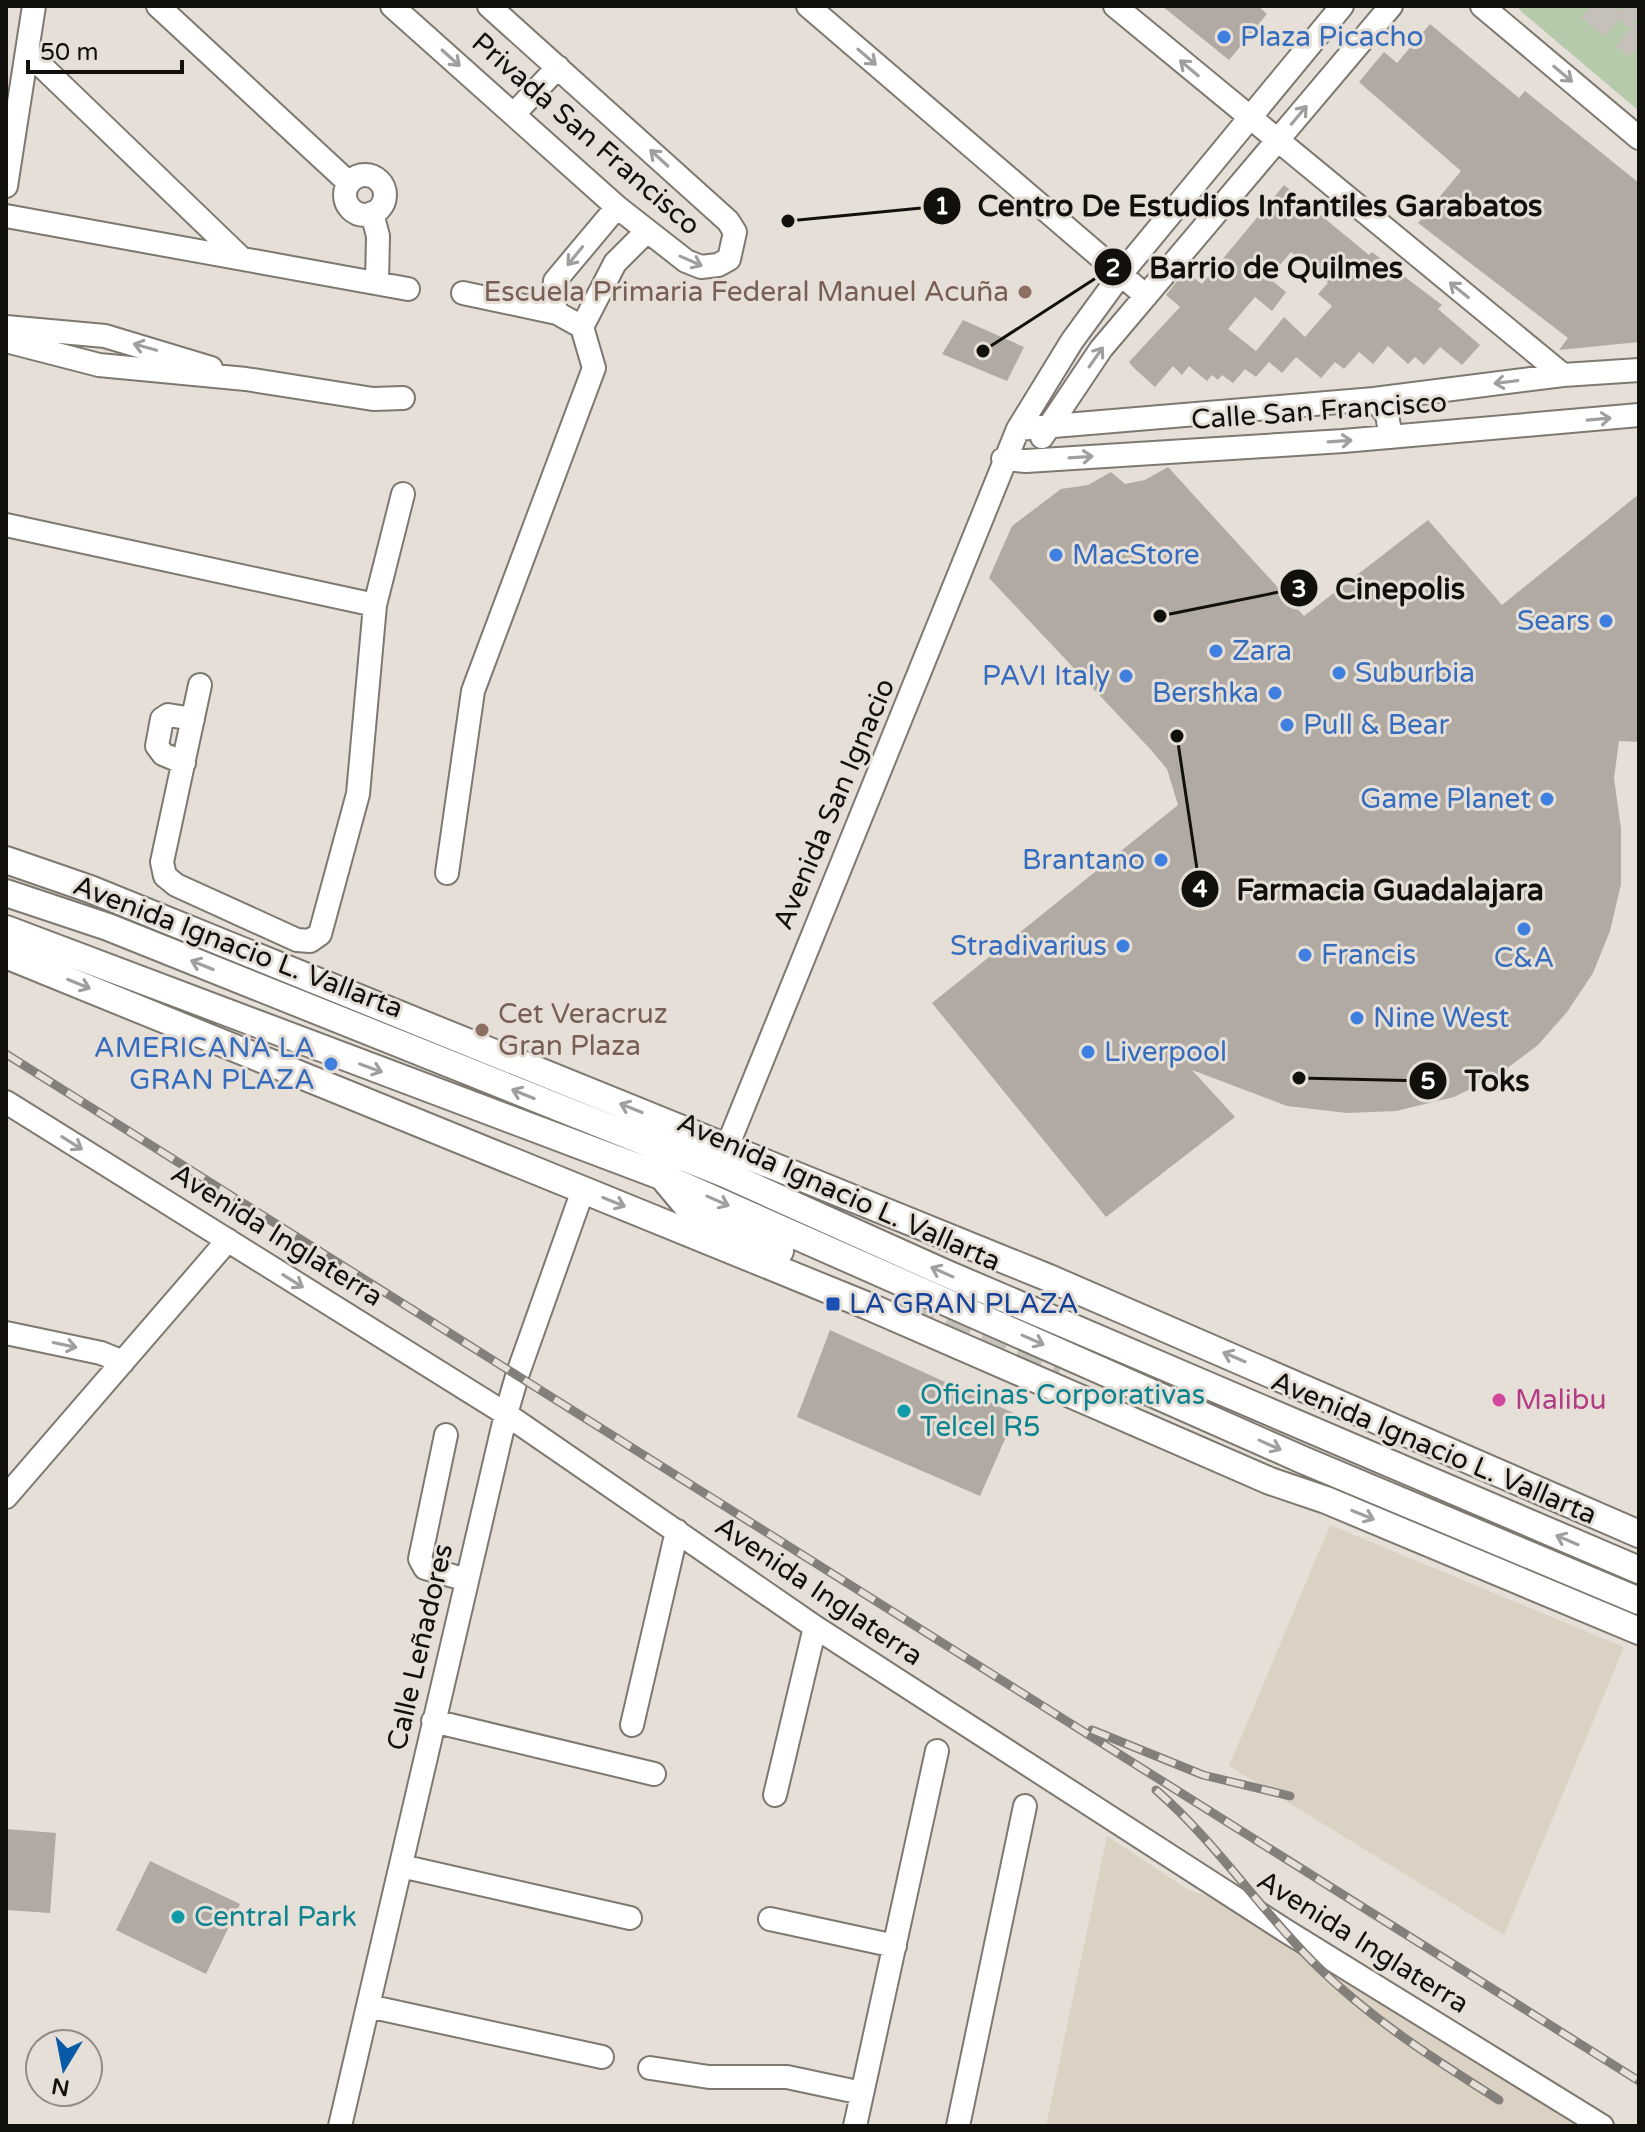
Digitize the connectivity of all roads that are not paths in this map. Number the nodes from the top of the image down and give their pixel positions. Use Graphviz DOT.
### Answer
graph roads {
  1 [pos="34,6"];
  2 [pos="158,6"];
  3 [pos="392,6"];
  4 [pos="489,6"];
  5 [pos="808,6"];
  6 [pos="1115,6"];
  7 [pos="1342,6"];
  8 [pos="1391,6"];
  9 [pos="1482,6"];
  10 [pos="1506,6"];
  11 [pos="1533,49"];
  12 [pos="27,52"];
  13 [pos="558,67"];
  14 [pos="514,114"];
  15 [pos="1249,119"];
  16 [pos="1639,138"];
  17 [pos="1276,142"];
  18 [pos="349,183"];
  19 [pos="6,186"];
  20 [pos="617,207"];
  21 [pos="372,213"];
  22 [pos="6,216"];
  23 [pos="647,231"];
  24 [pos="241,258"];
  25 [pos="1121,274"];
  26 [pos="377,283"];
  27 [pos="408,289"];
  28 [pos="463,293"];
  29 [pos="1146,296"];
  30 [pos="557,313"];
  31 [pos="6,327"];
  32 [pos="582,327"];
  33 [pos="6,341"];
  34 [pos="1639,370"];
  35 [pos="1563,375"];
  36 [pos="246,379"];
  37 [pos="403,398"];
  38 [pos="1374,399"];
  39 [pos="1639,415"];
  40 [pos="1018,429"];
  41 [pos="1048,429"];
  42 [pos="1391,437"];
  43 [pos="1003,459"];
  44 [pos="1026,461"];
  45 [pos="998,484"];
  46 [pos="403,494"];
  47 [pos="6,525"];
  48 [pos="375,605"];
  49 [pos="200,685"];
  50 [pos="6,860"];
  51 [pos="447,873"];
  52 [pos="6,893"];
  53 [pos="6,929"];
  54 [pos="6,955"];
  55 [pos="6,1102"];
  56 [pos="727,1147"];
  57 [pos="725,1174"];
  58 [pos="661,1176"];
  59 [pos="583,1190"];
  60 [pos="850,1198"];
  61 [pos="228,1240"];
  62 [pos="909,1309"];
  63 [pos="6,1333"];
  64 [pos="123,1362"];
  65 [pos="1060,1370"];
  66 [pos="506,1414"];
  67 [pos="446,1435"];
  68 [pos="6,1497"];
  69 [pos="1326,1500"];
  70 [pos="677,1531"];
  71 [pos="1639,1534"];
  72 [pos="1478,1562"];
  73 [pos="1639,1570"];
  74 [pos="1571,1573"];
  75 [pos="467,1580"];
  76 [pos="1639,1601"];
  77 [pos="815,1627"];
  78 [pos="1639,1631"];
  79 [pos="433,1721"];
  80 [pos="632,1725"];
  81 [pos="937,1751"];
  82 [pos="654,1774"];
  83 [pos="775,1795"];
  84 [pos="1025,1806"];
  85 [pos="401,1866"];
  86 [pos="630,1918"];
  87 [pos="770,1919"];
  88 [pos="895,1946"];
  89 [pos="368,2006"];
  90 [pos="602,2057"];
  91 [pos="650,2068"];
  92 [pos="862,2093"];
  93 [pos="340,2126"];
  94 [pos="855,2126"];
  95 [pos="958,2126"];
  96 [pos="1602,2126"];
  1 -- 12 [label="street"];
  2 -- 18 [label="street"];
  3 -- 14 [label="street, Privada San Francisco, one-way"];
  4 -- 13 [label="street, Privada San Francisco"];
  5 -- 25 [label="street, one-way"];
  15 -- 6 [label="street, one-way"];
  7 -- 15 [label="street, Avenida San Ignacio"];
  17 -- 8 [label="street, Avenida San Ignacio, one-way"];
  9 -- 11 [label="street"];
  10 -- 11 [label="street"];
  11 -- 16 [label="street, one-way"];
  12 -- 19 [label="street"];
  12 -- 24 [label="street"];
  13 -- 14 [label="street"];
  23 -- 13 [label="street, Privada San Francisco, one-way"];
  14 -- 20 [label="street, Privada San Francisco"];
  15 -- 17 [label="street"];
  15 -- 25 [label="street, Avenida San Ignacio"];
  17 -- 29 [label="street, Avenida San Ignacio"];
  35 -- 17 [label="street, one-way"];
  18 -- 21 [label="street"];
  18 -- 21 [label="street"];
  20 -- 23 [label="street, Privada San Francisco"];
  20 -- 30 [label="street, one-way"];
  21 -- 26 [label="street"];
  22 -- 24 [label="street"];
  23 -- 32 [label="street"];
  24 -- 26 [label="street"];
  25 -- 29 [label="street"];
  25 -- 40 [label="street, Avenida San Ignacio"];
  26 -- 27 [label="street"];
  28 -- 30 [label="street"];
  41 -- 29 [label="street, Avenida San Ignacio, one-way"];
  30 -- 32 [label="street"];
  36 -- 31 [label="street, one-way"];
  32 -- 51 [label="street"];
  33 -- 36 [label="street"];
  34 -- 35 [label="street, Calle San Francisco"];
  35 -- 38 [label="street, Calle San Francisco, one-way"];
  36 -- 37 [label="street"];
  38 -- 41 [label="street, Calle San Francisco"];
  38 -- 42 [label="street"];
  42 -- 39 [label="street, Calle San Francisco, one-way"];
  40 -- 41 [label="street, Calle San Francisco"];
  40 -- 43 [label="street, Avenida San Ignacio"];
  41 -- 44 [label="street, Avenida San Ignacio"];
  44 -- 42 [label="street, Calle San Francisco, one-way"];
  43 -- 44 [label="street, Calle San Francisco"];
  43 -- 45 [label="street, Avenida San Ignacio"];
  44 -- 45 [label="street, Avenida San Ignacio"];
  45 -- 56 [label="street, Avenida San Ignacio"];
  46 -- 48 [label="street"];
  47 -- 48 [label="street"];
  48 -- 49 [label="street"];
  56 -- 50 [label="main road, Avenida Ignacio L. Vallarta, one-way"];
  57 -- 52 [label="main road, Avenida Ignacio L. Vallarta, one-way"];
  53 -- 58 [label="main road, Avenida Ignacio L. Vallarta, one-way"];
  54 -- 59 [label="main road, one-way"];
  55 -- 61 [label="street, Avenida Inglaterra, one-way"];
  56 -- 60 [label="main road, Avenida Ignacio L. Vallarta"];
  57 -- 60 [label="main road"];
  73 -- 57 [label="main road, Avenida Ignacio L. Vallarta, one-way"];
  58 -- 62 [label="main road"];
  58 -- 74 [label="main road, Avenida Ignacio L. Vallarta, one-way"];
  59 -- 66 [label="street, Calle Leñadores"];
  59 -- 69 [label="main road, one-way"];
  71 -- 60 [label="main road, Avenida Ignacio L. Vallarta, one-way"];
  61 -- 64 [label="street"];
  61 -- 66 [label="street, Avenida Inglaterra, one-way"];
  63 -- 64 [label="street, one-way"];
  64 -- 68 [label="street"];
  65 -- 69 [label="main road"];
  66 -- 70 [label="street, Avenida Inglaterra"];
  66 -- 75 [label="street, Calle Leñadores"];
  67 -- 75 [label="street"];
  69 -- 72 [label="main road, one-way"];
  70 -- 77 [label="street, Avenida Inglaterra"];
  70 -- 80 [label="street"];
  72 -- 74 [label="main road"];
  72 -- 78 [label="main road"];
  74 -- 76 [label="main road, Avenida Ignacio L. Vallarta"];
  75 -- 79 [label="street, Calle Leñadores"];
  77 -- 83 [label="street"];
  77 -- 96 [label="street, Avenida Inglaterra"];
  79 -- 82 [label="street"];
  79 -- 85 [label="street, Calle Leñadores"];
  81 -- 88 [label="street"];
  84 -- 95 [label="street"];
  85 -- 86 [label="street"];
  85 -- 89 [label="street, Calle Leñadores"];
  87 -- 88 [label="street"];
  88 -- 92 [label="street"];
  89 -- 90 [label="street"];
  89 -- 93 [label="street, Calle Leñadores"];
  91 -- 92 [label="street"];
  92 -- 94 [label="street"];
}
